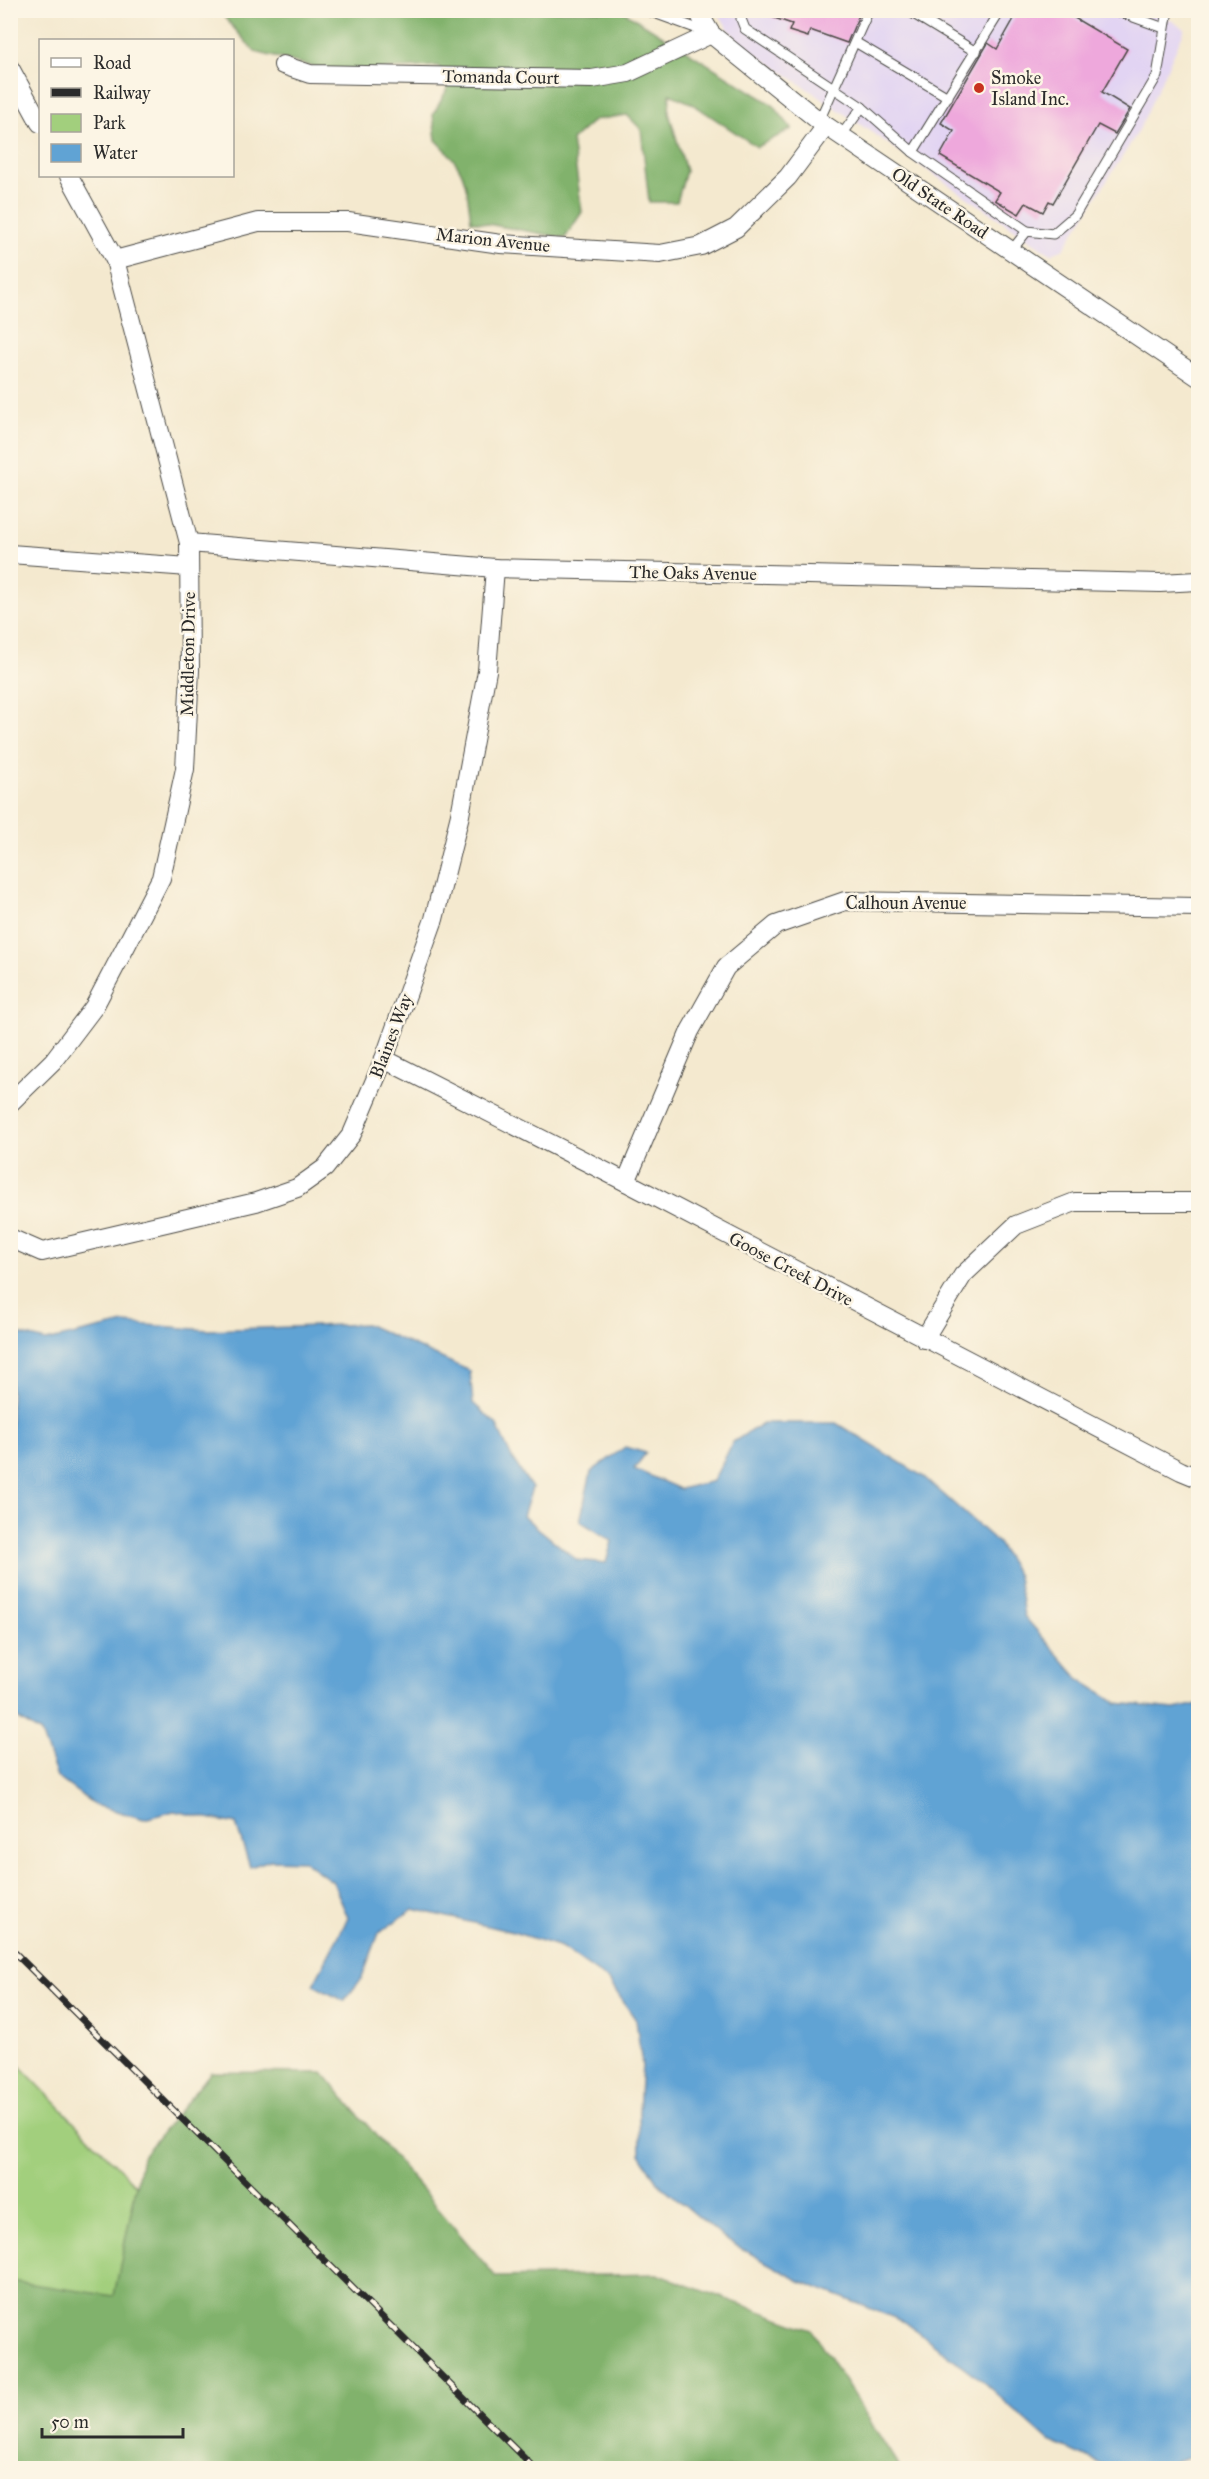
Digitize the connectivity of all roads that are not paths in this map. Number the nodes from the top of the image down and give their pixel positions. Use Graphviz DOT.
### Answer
graph roads {
  1 [pos="646,10"];
  2 [pos="697,10"];
  3 [pos="742,10"];
  4 [pos="869,10"];
  5 [pos="907,10"];
  6 [pos="1001,10"];
  7 [pos="1114,10"];
  8 [pos="1168,10"];
  9 [pos="1164,28"];
  10 [pos="711,34"];
  11 [pos="855,42"];
  12 [pos="976,52"];
  13 [pos="282,65"];
  14 [pos="10,68"];
  15 [pos="833,89"];
  16 [pos="948,97"];
  17 [pos="862,106"];
  18 [pos="39,121"];
  19 [pos="828,128"];
  20 [pos="913,152"];
  21 [pos="70,177"];
  22 [pos="1027,231"];
  23 [pos="1011,251"];
  24 [pos="115,260"];
  25 [pos="1198,378"];
  26 [pos="189,543"];
  27 [pos="10,554"];
  28 [pos="189,567"];
  29 [pos="495,568"];
  30 [pos="1198,581"];
  31 [pos="1198,907"];
  32 [pos="384,1059"];
  33 [pos="10,1103"];
  34 [pos="626,1182"];
  35 [pos="1198,1202"];
  36 [pos="10,1238"];
  37 [pos="924,1339"];
  38 [pos="1198,1478"];
  1 -- 10 [label="lane"];
  2 -- 10 [label="street, Old State Road"];
  3 -- 15 [label="lane"];
  4 -- 11 [label="lane"];
  5 -- 12 [label="lane"];
  6 -- 12 [label="lane"];
  7 -- 9 [label="lane"];
  8 -- 9 [label="lane"];
  9 -- 22 [label="lane"];
  10 -- 13 [label="street, Tomanda Court"];
  10 -- 19 [label="street, Old State Road"];
  11 -- 15 [label="lane"];
  11 -- 16 [label="lane"];
  12 -- 16 [label="lane"];
  14 -- 18 [label="street"];
  15 -- 17 [label="lane"];
  15 -- 19 [label="lane"];
  16 -- 20 [label="lane"];
  17 -- 19 [label="lane"];
  17 -- 20 [label="lane"];
  19 -- 23 [label="street, Old State Road"];
  19 -- 24 [label="street, Marion Avenue"];
  20 -- 22 [label="lane"];
  21 -- 24 [label="street, Middleton Drive"];
  22 -- 23 [label="lane"];
  23 -- 25 [label="street, Old State Road"];
  24 -- 26 [label="street, Middleton Drive"];
  26 -- 28 [label="street, Middleton Drive"];
  26 -- 29 [label="street, The Oaks Avenue"];
  27 -- 28 [label="street"];
  28 -- 33 [label="street, Middleton Drive"];
  29 -- 30 [label="street, The Oaks Avenue"];
  29 -- 32 [label="street, Blaines Way"];
  31 -- 34 [label="street, Calhoun Avenue"];
  32 -- 34 [label="street, Goose Creek Drive"];
  32 -- 36 [label="street, Blaines Way"];
  34 -- 37 [label="street, Goose Creek Drive"];
  35 -- 37 [label="street"];
  37 -- 38 [label="street, Goose Creek Drive"];
}
